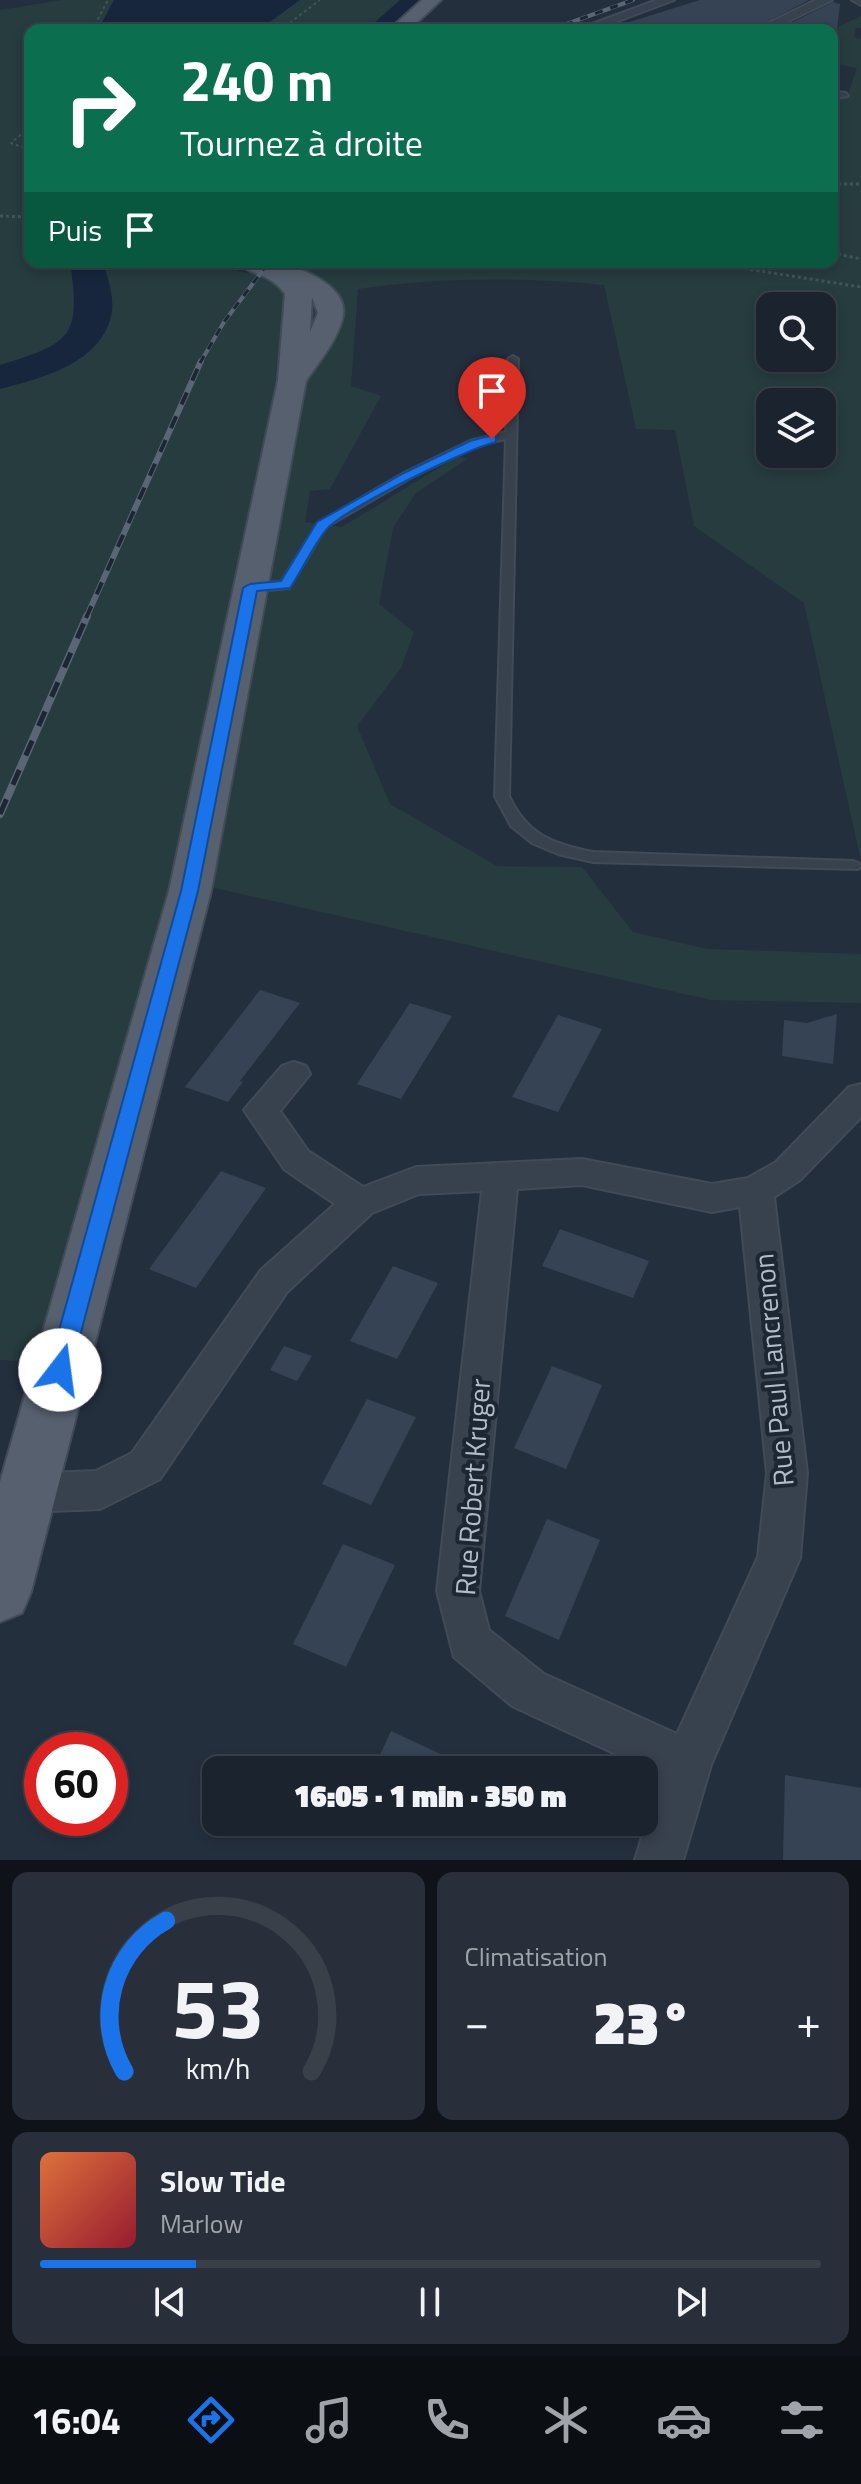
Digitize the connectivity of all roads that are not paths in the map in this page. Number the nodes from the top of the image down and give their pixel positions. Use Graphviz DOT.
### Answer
graph roads {
  1 [pos="432,0"];
  2 [pos="668,0"];
  3 [pos="826,0"];
  4 [pos="405,24"];
  5 [pos="599,24"];
  6 [pos="773,24"];
  7 [pos="267,268"];
  8 [pos="513,359"];
  9 [pos="509,435"];
  10 [pos="250,588"];
  11 [pos="853,866"];
  12 [pos="294,1074"];
  13 [pos="861,1096"];
  14 [pos="847,1128"];
  15 [pos="501,1177"];
  16 [pos="756,1191"];
  17 [pos="360,1203"];
  18 [pos="27,1493"];
  19 [pos="0,1592"];
  20 [pos="688,1763"];
  21 [pos="659,1860"];
  1 -- 4 [label="main road"];
  2 -- 5 [label="street"];
  3 -- 6 [label="street"];
  7 -- 10 [label="main road"];
  8 -- 9 [label="lane"];
  9 -- 10 [label="lane"];
  9 -- 11 [label="lane"];
  10 -- 18 [label="main road"];
  12 -- 17 [label="street"];
  13 -- 14 [label="street"];
  14 -- 16 [label="street"];
  15 -- 16 [label="street"];
  15 -- 17 [label="street"];
  15 -- 20 [label="street, Rue Robert Kruger"];
  16 -- 20 [label="street, Rue Paul Lancrenon"];
  17 -- 18 [label="street"];
  18 -- 19 [label="main road"];
  20 -- 21 [label="street, Rue Paul Lancrenon"];
}
